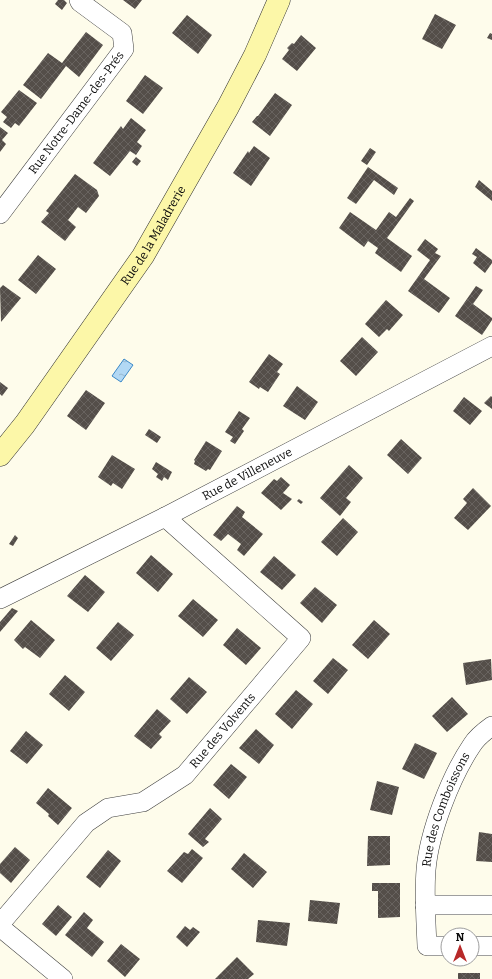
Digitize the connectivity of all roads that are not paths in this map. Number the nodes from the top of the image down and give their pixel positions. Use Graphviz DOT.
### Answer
graph roads {
  1 [pos="80,0"];
  2 [pos="279,0"];
  3 [pos="0,214"];
  4 [pos="492,346"];
  5 [pos="0,455"];
  6 [pos="165,517"];
  7 [pos="0,599"];
  8 [pos="492,726"];
  9 [pos="492,904"];
  10 [pos="425,905"];
  11 [pos="0,925"];
  12 [pos="440,946"];
  13 [pos="480,946"];
  14 [pos="492,946"];
  15 [pos="63,979"];
  1 -- 3 [label="street, Rue Notre-Dame-des-Prés"];
  2 -- 5 [label="main road, Rue de la Maladrerie"];
  4 -- 6 [label="street, Rue de Villeneuve"];
  6 -- 7 [label="street, Rue de Villeneuve"];
  6 -- 11 [label="street, Rue des Volvents"];
  8 -- 10 [label="street, Rue des Comboissons"];
  9 -- 10 [label="street"];
  10 -- 12 [label="street, Rue des Comboissons"];
  11 -- 15 [label="street"];
  13 -- 14 [label="street"];
}
